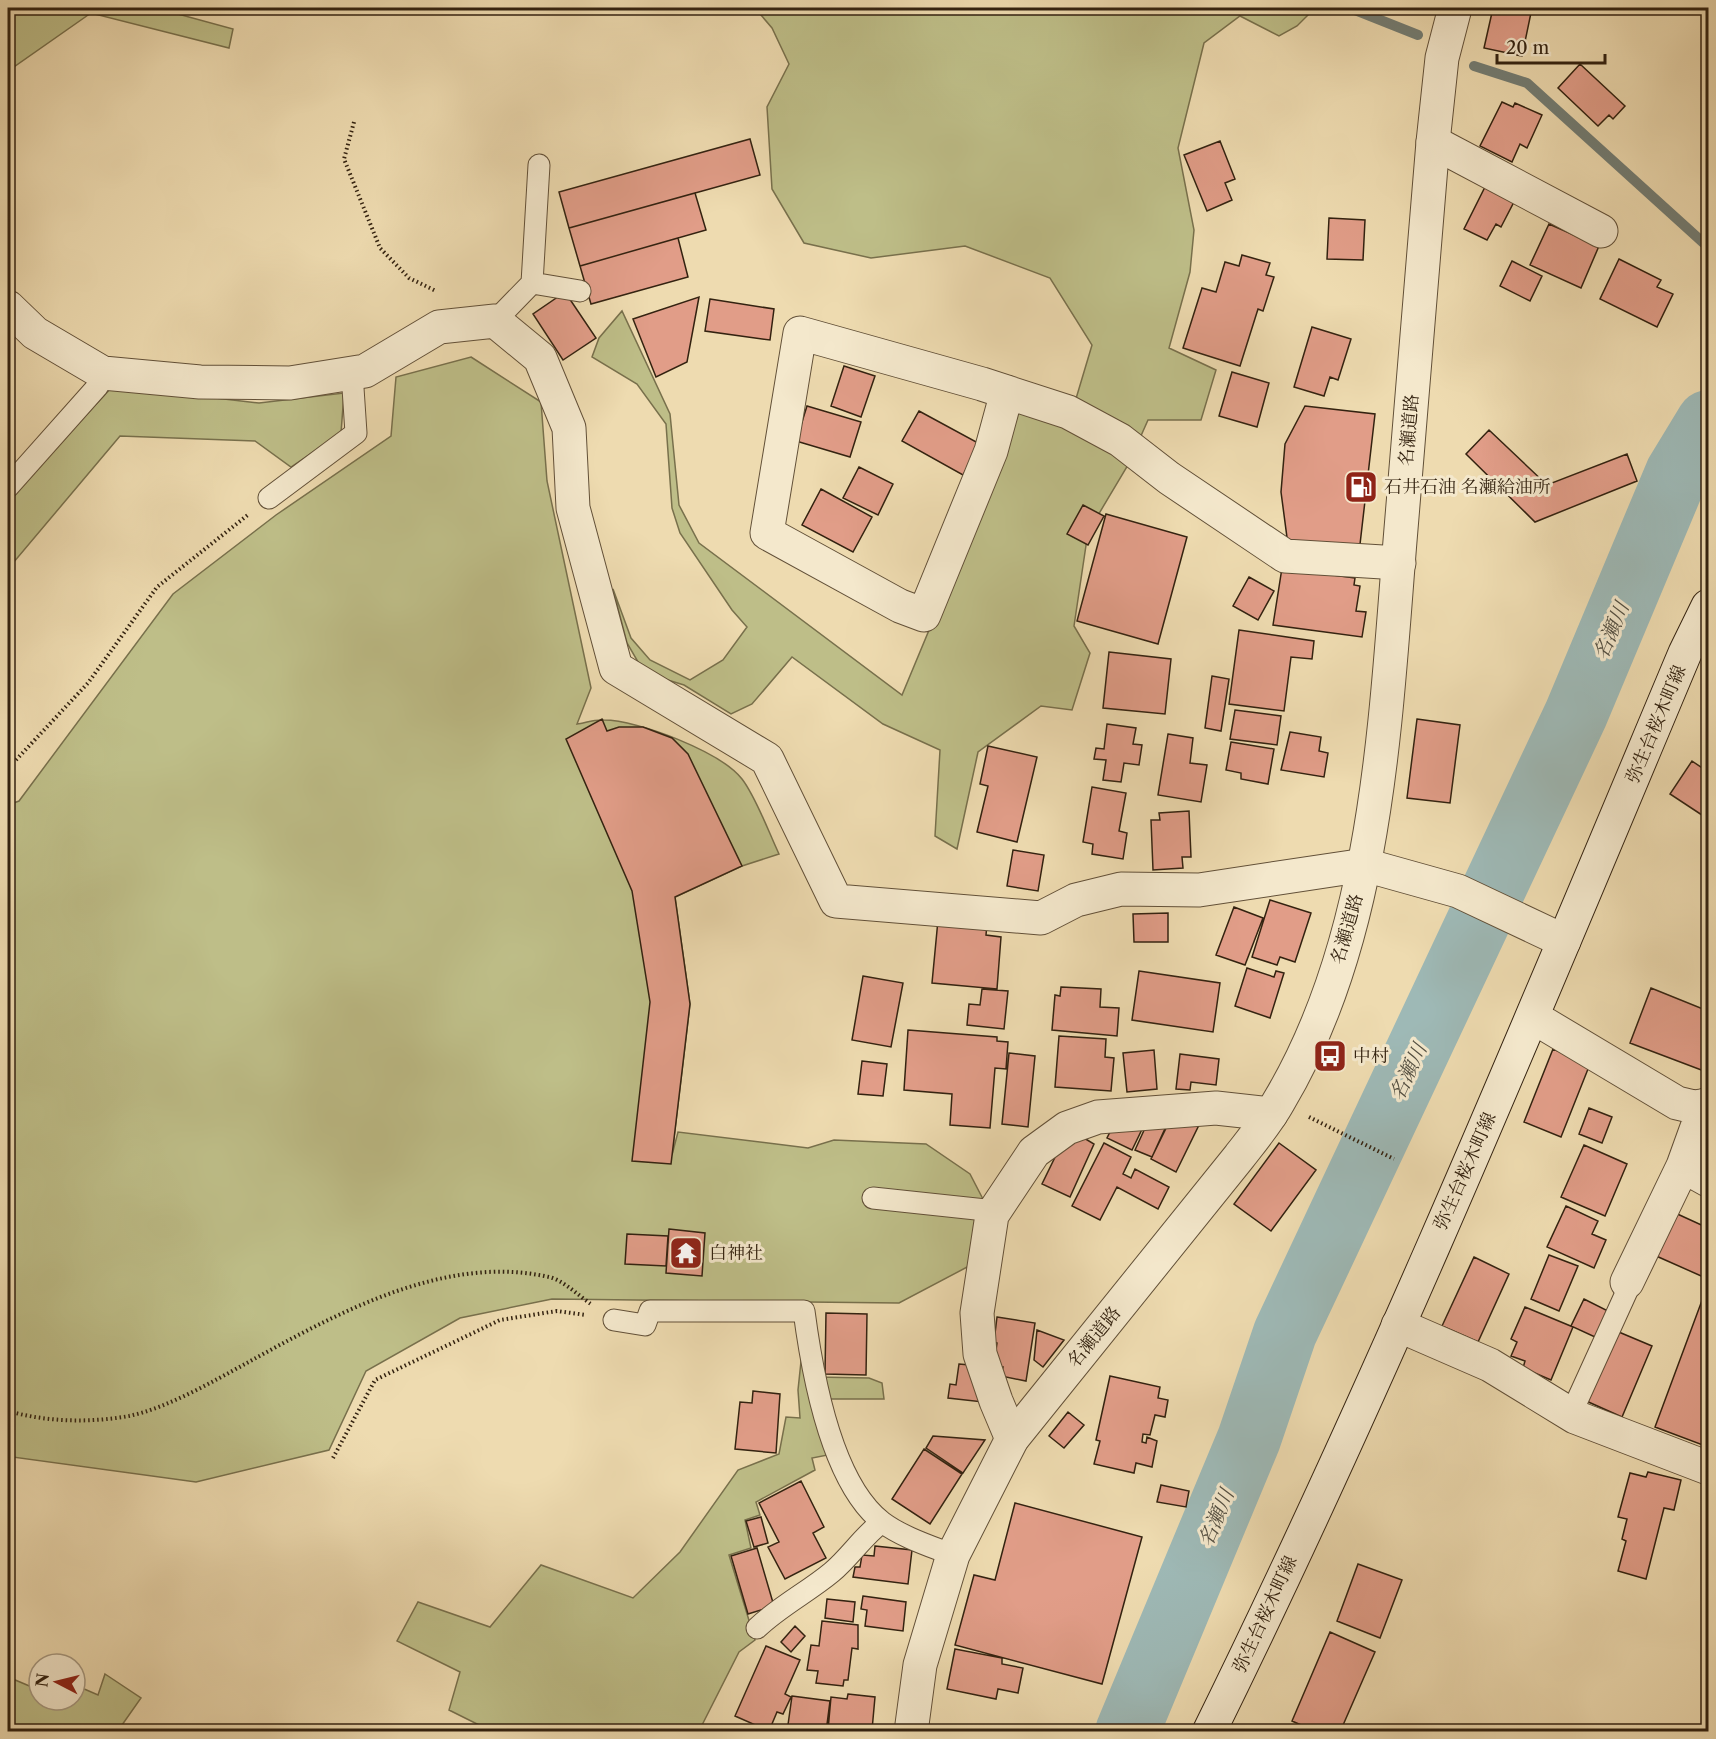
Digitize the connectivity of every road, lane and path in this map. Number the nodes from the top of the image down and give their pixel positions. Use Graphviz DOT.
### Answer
graph roads {
  1 [pos="1455,8"];
  2 [pos="354,122"];
  3 [pos="1433,142"];
  4 [pos="539,165"];
  5 [pos="1601,231"];
  6 [pos="532,283"];
  7 [pos="580,291"];
  8 [pos="440,292"];
  9 [pos="8,306"];
  10 [pos="495,321"];
  11 [pos="106,373"];
  12 [pos="352,373"];
  13 [pos="1007,392"];
  14 [pos="8,488"];
  15 [pos="269,498"];
  16 [pos="1399,563"];
  17 [pos="1708,606"];
  18 [pos="8,764"];
  19 [pos="1365,865"];
  20 [pos="1564,941"];
  21 [pos="1533,1017"];
  22 [pos="1707,1105"];
  23 [pos="1275,1108"];
  24 [pos="1394,1159"];
  25 [pos="1696,1173"];
  26 [pos="873,1198"];
  27 [pos="995,1211"];
  28 [pos="1627,1282"];
  29 [pos="614,1320"];
  30 [pos="1398,1325"];
  31 [pos="8,1411"];
  32 [pos="1571,1414"];
  33 [pos="1012,1439"];
  34 [pos="333,1458"];
  35 [pos="1708,1468"];
  36 [pos="882,1522"];
  37 [pos="953,1555"];
  38 [pos="757,1628"];
  39 [pos="911,1731"];
  40 [pos="1209,1731"];
  1 -- 3 [label="street, 名瀬道路"];
  2 -- 8 [label="path"];
  3 -- 5 [label="street"];
  3 -- 16 [label="street, 名瀬道路"];
  4 -- 6 [label="lane"];
  6 -- 7 [label="lane"];
  6 -- 10 [label="lane"];
  9 -- 11 [label="street"];
  10 -- 12 [label="street"];
  10 -- 19 [label="street"];
  11 -- 12 [label="street"];
  11 -- 14 [label="lane"];
  12 -- 15 [label="lane"];
  13 -- 13 [label="street"];
  13 -- 16 [label="street"];
  15 -- 18 [label="path"];
  16 -- 19 [label="street, 名瀬道路"];
  17 -- 20 [label="street, 弥生台桜木町線"];
  19 -- 20 [label="street"];
  19 -- 23 [label="street, 名瀬道路"];
  20 -- 21 [label="street, 弥生台桜木町線"];
  21 -- 22 [label="street"];
  21 -- 30 [label="street, 弥生台桜木町線"];
  22 -- 25 [label="street"];
  23 -- 24 [label="path"];
  23 -- 27 [label="street"];
  23 -- 33 [label="street, 名瀬道路"];
  25 -- 28 [label="street"];
  26 -- 27 [label="lane"];
  27 -- 33 [label="street"];
  28 -- 32 [label="lane"];
  29 -- 31 [label="path"];
  29 -- 34 [label="path"];
  29 -- 36 [label="lane"];
  30 -- 32 [label="street"];
  30 -- 40 [label="street, 弥生台桜木町線"];
  32 -- 35 [label="street"];
  33 -- 37 [label="street, 名瀬道路"];
  36 -- 37 [label="lane"];
  36 -- 38 [label="lane"];
  37 -- 39 [label="street, 名瀬道路"];
}
